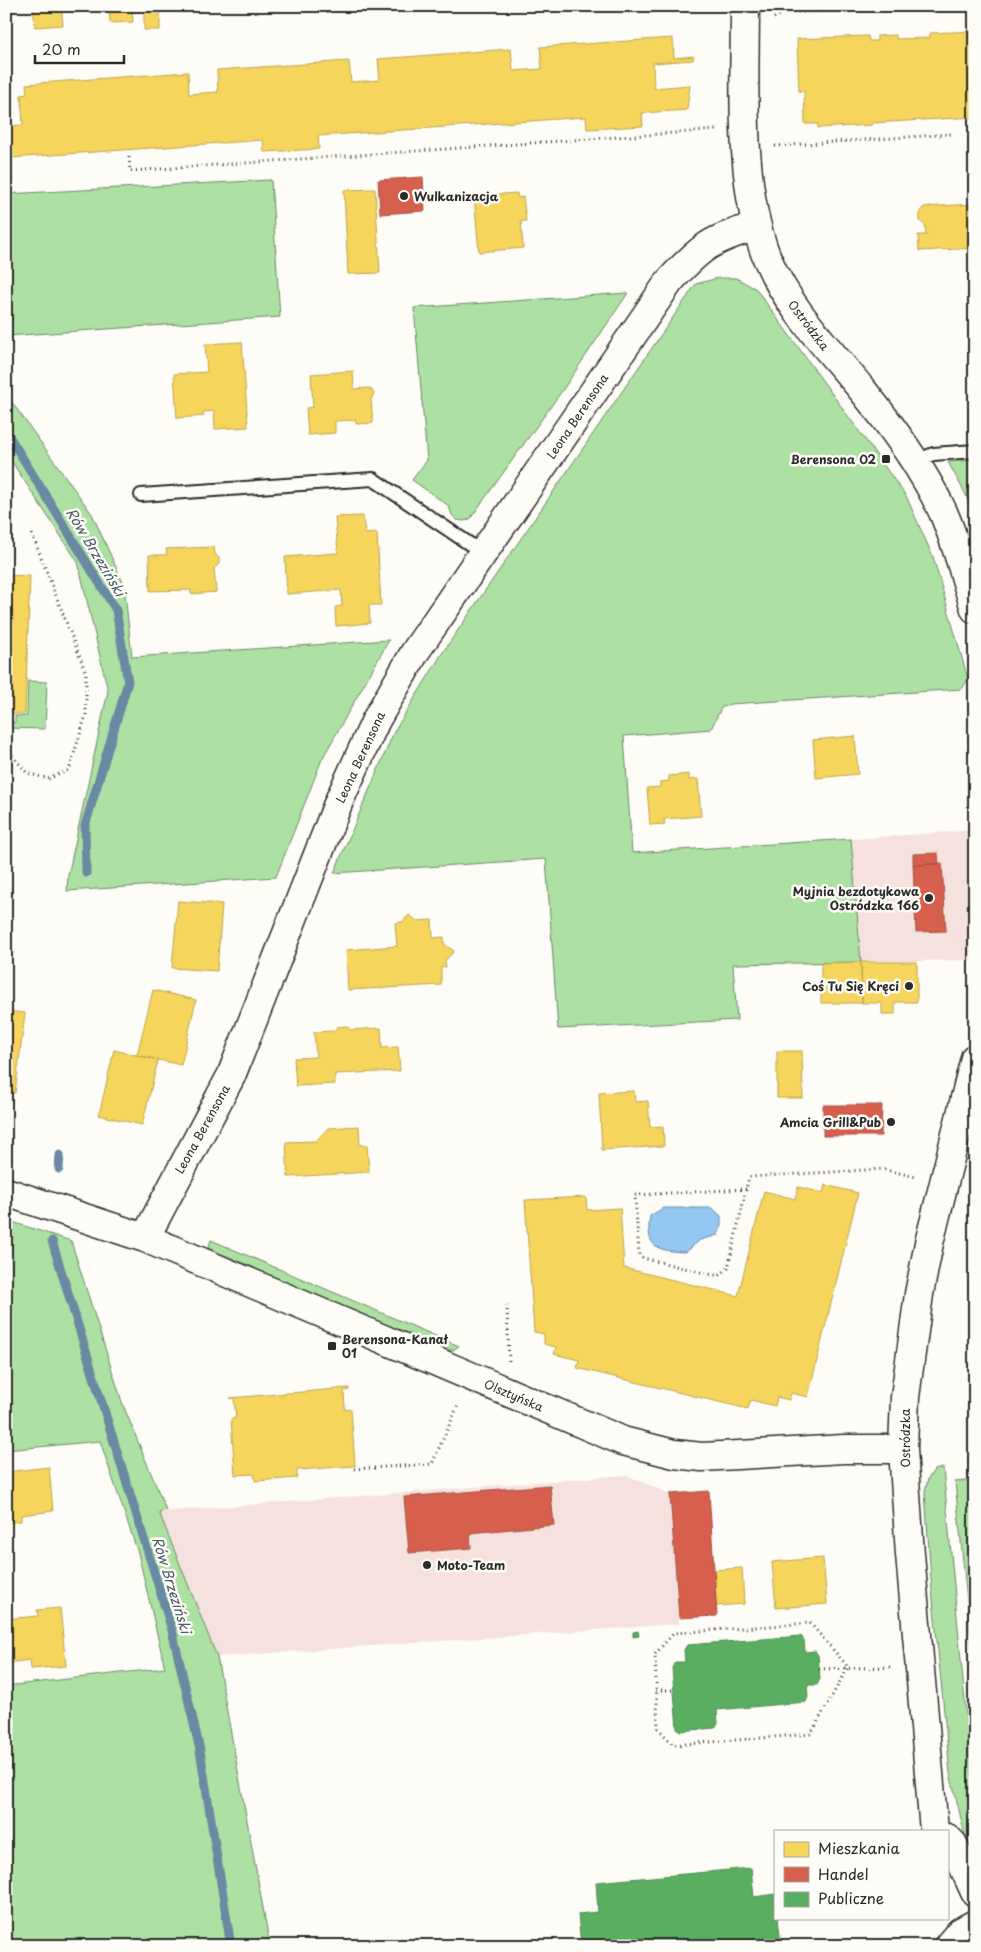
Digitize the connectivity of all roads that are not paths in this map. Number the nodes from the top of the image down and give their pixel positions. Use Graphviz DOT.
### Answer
graph roads {
  1 [pos="745,6"];
  2 [pos="757,226"];
  3 [pos="975,451"];
  4 [pos="914,462"];
  5 [pos="141,495"];
  6 [pos="483,553"];
  7 [pos="975,609"];
  8 [pos="975,1058"];
  9 [pos="6,1192"];
  10 [pos="145,1238"];
  11 [pos="903,1448"];
  12 [pos="939,1830"];
  13 [pos="948,1839"];
  14 [pos="975,1892"];
  15 [pos="975,1924"];
  16 [pos="949,1935"];
  1 -- 2 [label="street, Ostródzka"];
  2 -- 4 [label="street, Ostródzka"];
  2 -- 6 [label="street, Leona Berensona"];
  3 -- 4 [label="lane"];
  4 -- 7 [label="street, Ostródzka"];
  5 -- 6 [label="lane"];
  6 -- 10 [label="street, Leona Berensona"];
  8 -- 11 [label="street, Ostródzka"];
  9 -- 10 [label="street"];
  10 -- 11 [label="street, Olsztyńska"];
  11 -- 12 [label="street, Ostródzka"];
  13 -- 14 [label="street, Ostródzka"];
  15 -- 16 [label="street"];
}
